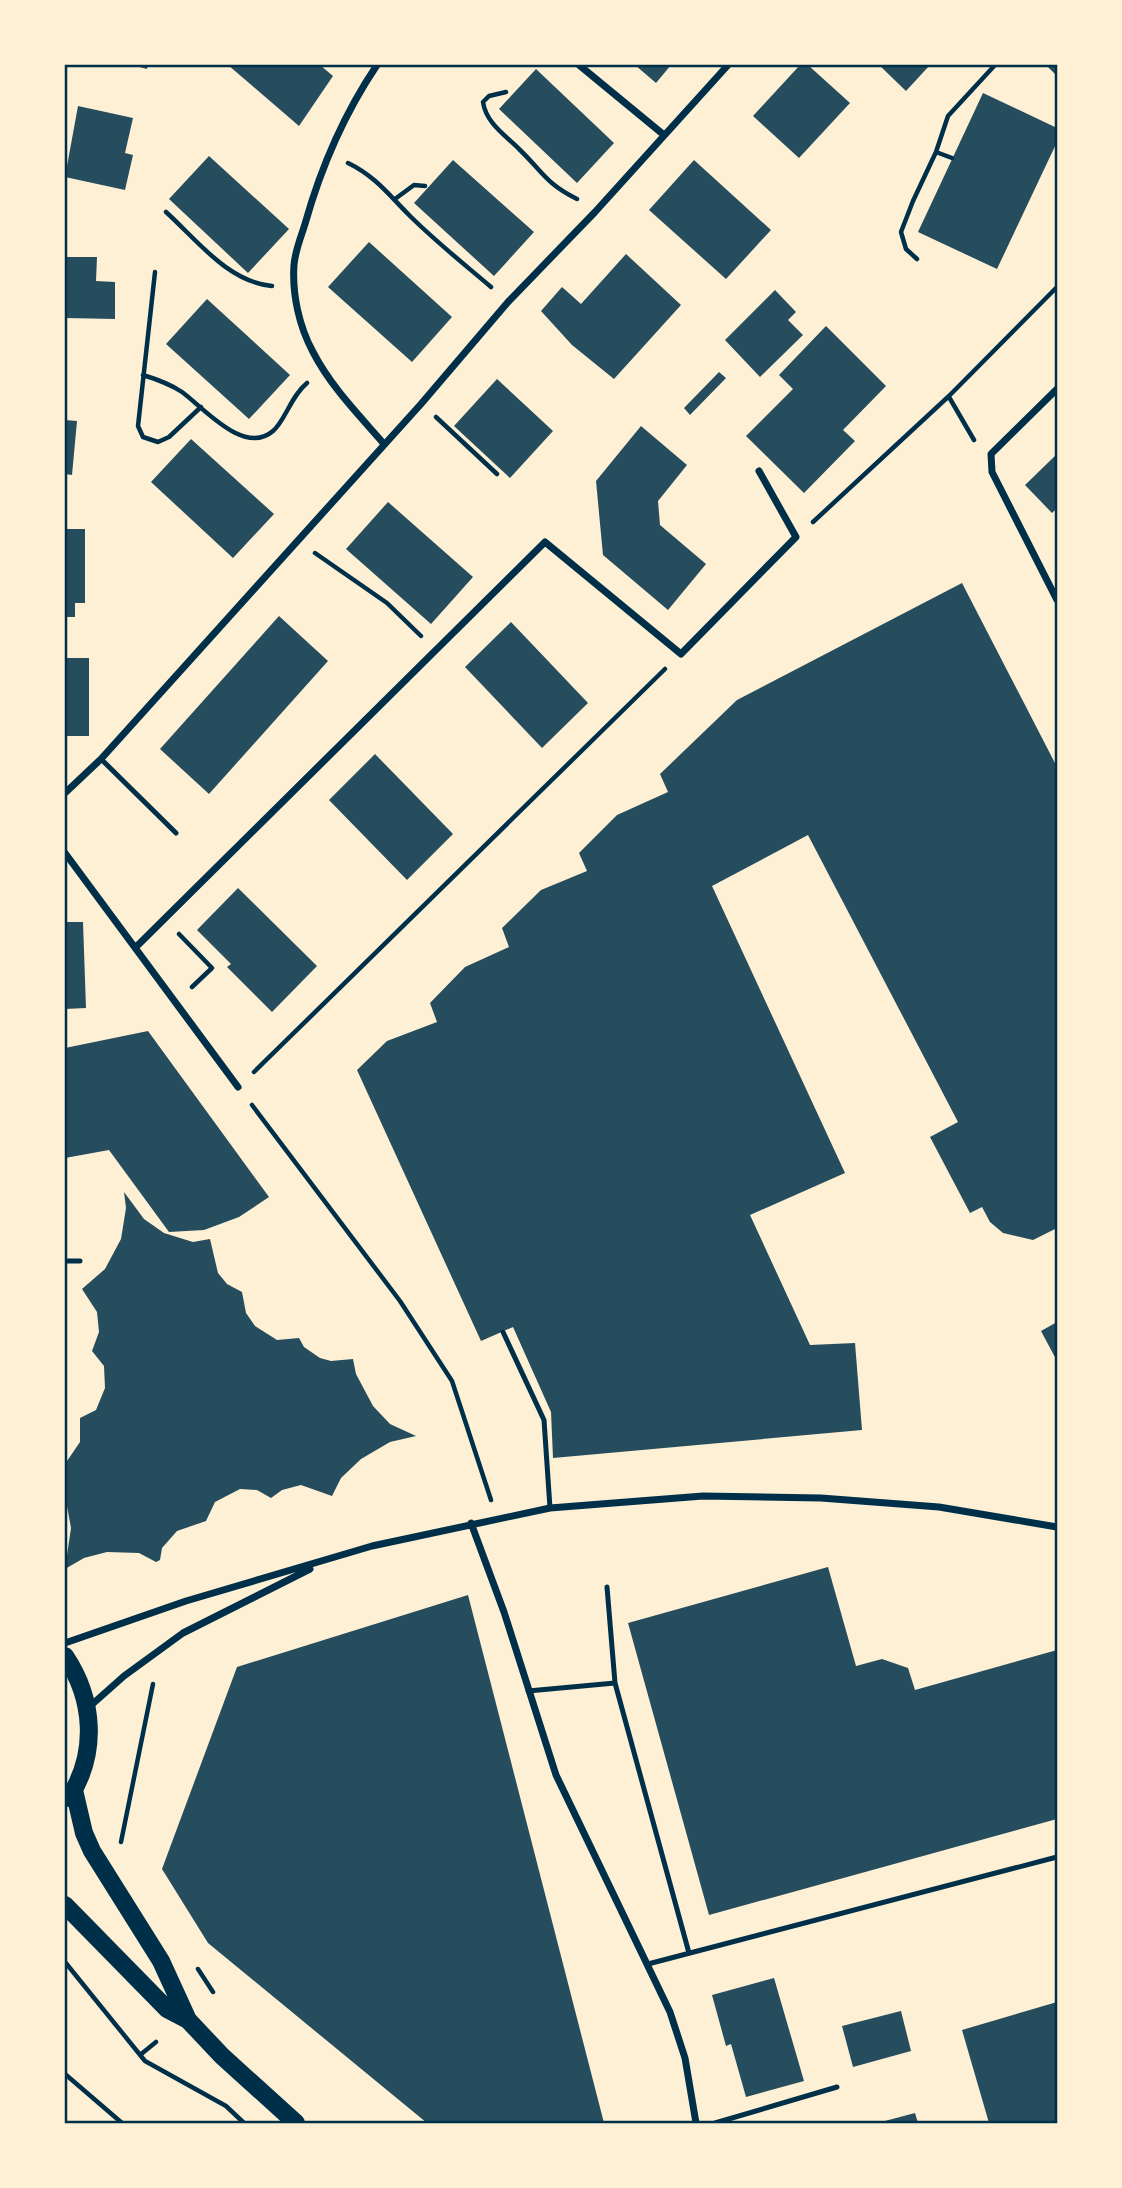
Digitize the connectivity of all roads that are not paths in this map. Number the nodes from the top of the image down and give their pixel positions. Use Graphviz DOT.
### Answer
graph roads {
  1 [pos="377,65"];
  2 [pos="579,65"];
  3 [pos="728,65"];
  4 [pos="664,135"];
  5 [pos="1057,389"];
  6 [pos="384,444"];
  7 [pos="759,471"];
  8 [pos="1057,600"];
  9 [pos="101,759"];
  10 [pos="65,793"];
  11 [pos="176,833"];
  12 [pos="65,853"];
  13 [pos="136,947"];
  14 [pos="238,1087"];
  15 [pos="65,1261"];
  16 [pos="80,1261"];
  17 [pos="503,1332"];
  18 [pos="550,1508"];
  19 [pos="471,1523"];
  20 [pos="1057,1527"];
  21 [pos="329,1559"];
  22 [pos="607,1587"];
  23 [pos="65,1643"];
  24 [pos="65,1656"];
  25 [pos="615,1683"];
  26 [pos="527,1691"];
  27 [pos="88,1707"];
  28 [pos="69,1797"];
  29 [pos="1057,1857"];
  30 [pos="65,1905"];
  31 [pos="689,1953"];
  32 [pos="648,1964"];
  33 [pos="188,2020"];
  34 [pos="838,2087"];
  35 [pos="296,2123"];
  36 [pos="696,2123"];
  37 [pos="715,2123"];
  1 -- 6 [label="street"];
  2 -- 4 [label="street"];
  3 -- 4 [label="street"];
  4 -- 6 [label="street"];
  5 -- 8 [label="street"];
  6 -- 9 [label="street"];
  7 -- 13 [label="street"];
  9 -- 10 [label="street"];
  9 -- 11 [label="lane"];
  12 -- 13 [label="street"];
  13 -- 14 [label="street"];
  15 -- 16 [label="lane"];
  17 -- 18 [label="lane"];
  18 -- 19 [label="street"];
  18 -- 20 [label="street"];
  19 -- 21 [label="street"];
  19 -- 26 [label="street"];
  21 -- 23 [label="street"];
  21 -- 27 [label="street"];
  22 -- 25 [label="lane"];
  24 -- 27 [label="main road"];
  25 -- 26 [label="lane"];
  25 -- 31 [label="lane"];
  26 -- 32 [label="street"];
  27 -- 28 [label="main road"];
  28 -- 33 [label="main road"];
  29 -- 31 [label="lane"];
  30 -- 33 [label="main road"];
  31 -- 32 [label="lane"];
  32 -- 36 [label="street"];
  33 -- 35 [label="main road"];
  34 -- 37 [label="lane"];
}
